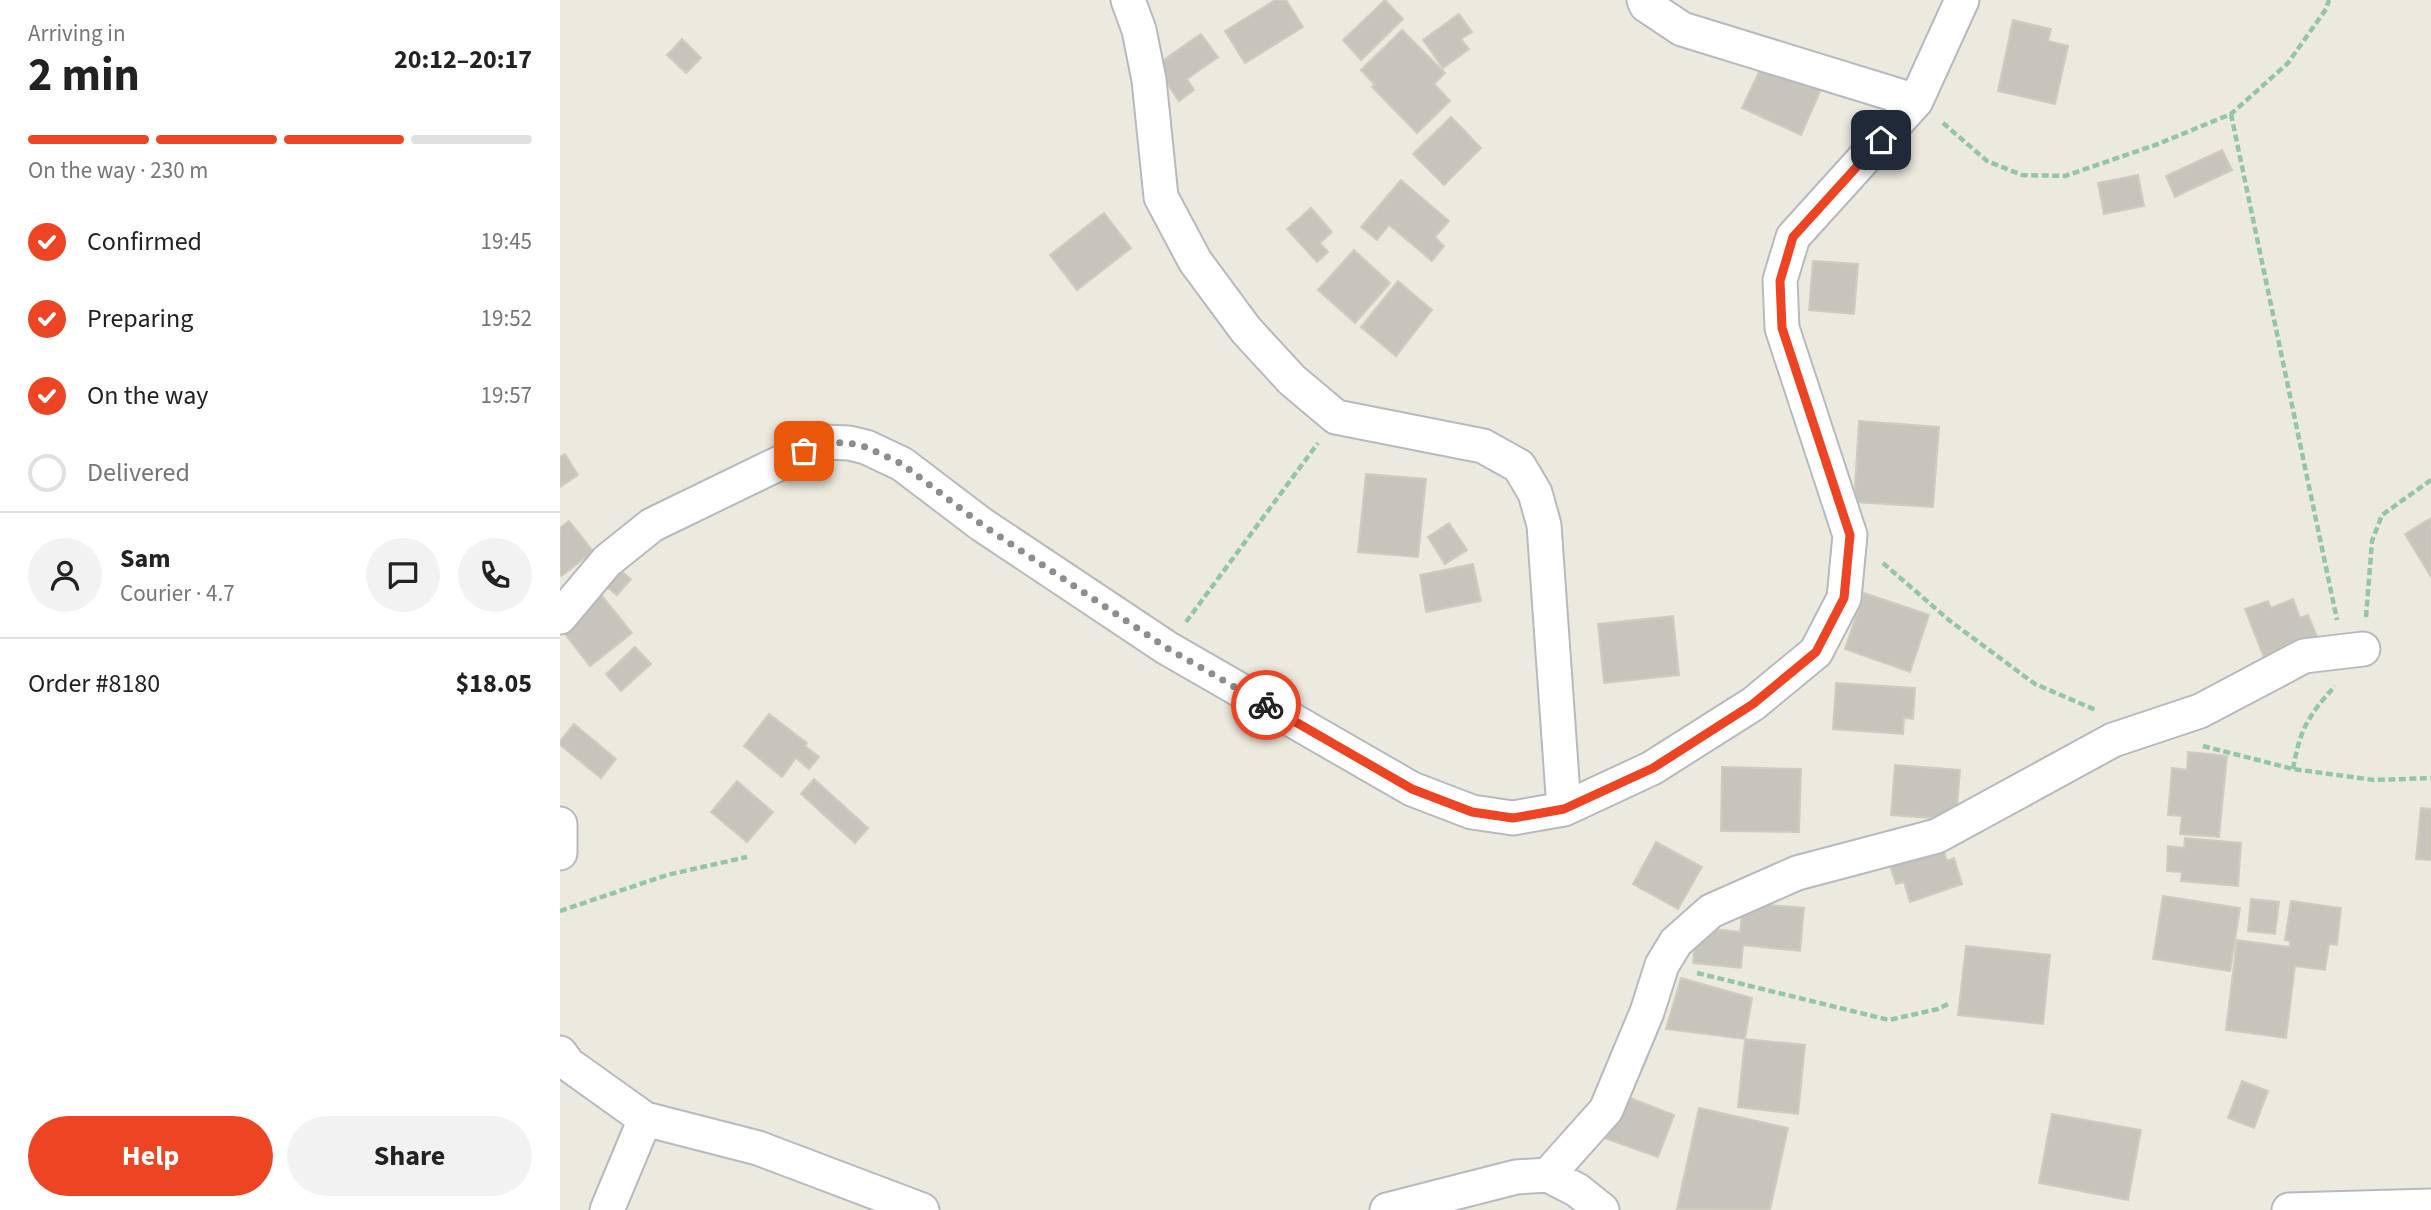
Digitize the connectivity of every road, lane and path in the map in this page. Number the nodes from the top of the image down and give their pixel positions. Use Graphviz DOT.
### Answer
graph roads {
  1 [pos="1128,0"];
  2 [pos="1644,0"];
  3 [pos="1962,0"];
  4 [pos="2329,0"];
  5 [pos="1916,101"];
  6 [pos="2231,114"];
  7 [pos="1336,417"];
  8 [pos="1850,535"];
  9 [pos="560,617"];
  10 [pos="1167,648"];
  11 [pos="2353,649"];
  12 [pos="2143,731"];
  13 [pos="2431,778"];
  14 [pos="1564,809"];
  15 [pos="560,824"];
  16 [pos="560,853"];
  17 [pos="747,857"];
  18 [pos="560,911"];
  19 [pos="1662,965"];
  20 [pos="1950,1003"];
  21 [pos="560,1053"];
  22 [pos="645,1119"];
  23 [pos="1548,1175"];
  24 [pos="1452,1202"];
  25 [pos="2431,1206"];
  26 [pos="607,1210"];
  27 [pos="922,1210"];
  28 [pos="1387,1210"];
  29 [pos="1602,1210"];
  30 [pos="2289,1210"];
  1 -- 7 [label="street"];
  2 -- 5 [label="street"];
  3 -- 5 [label="street"];
  4 -- 6 [label="path"];
  5 -- 6 [label="path"];
  5 -- 8 [label="street"];
  6 -- 11 [label="path"];
  7 -- 10 [label="path"];
  7 -- 14 [label="street"];
  8 -- 12 [label="path"];
  8 -- 14 [label="street"];
  9 -- 10 [label="street"];
  10 -- 14 [label="street"];
  11 -- 12 [label="street"];
  12 -- 13 [label="path"];
  12 -- 19 [label="street"];
  15 -- 16 [label="street"];
  17 -- 18 [label="path"];
  19 -- 20 [label="path"];
  19 -- 23 [label="street"];
  21 -- 22 [label="street"];
  22 -- 26 [label="street"];
  22 -- 27 [label="street"];
  23 -- 24 [label="street"];
  23 -- 29 [label="street"];
  24 -- 28 [label="street"];
  25 -- 30 [label="street"];
}
